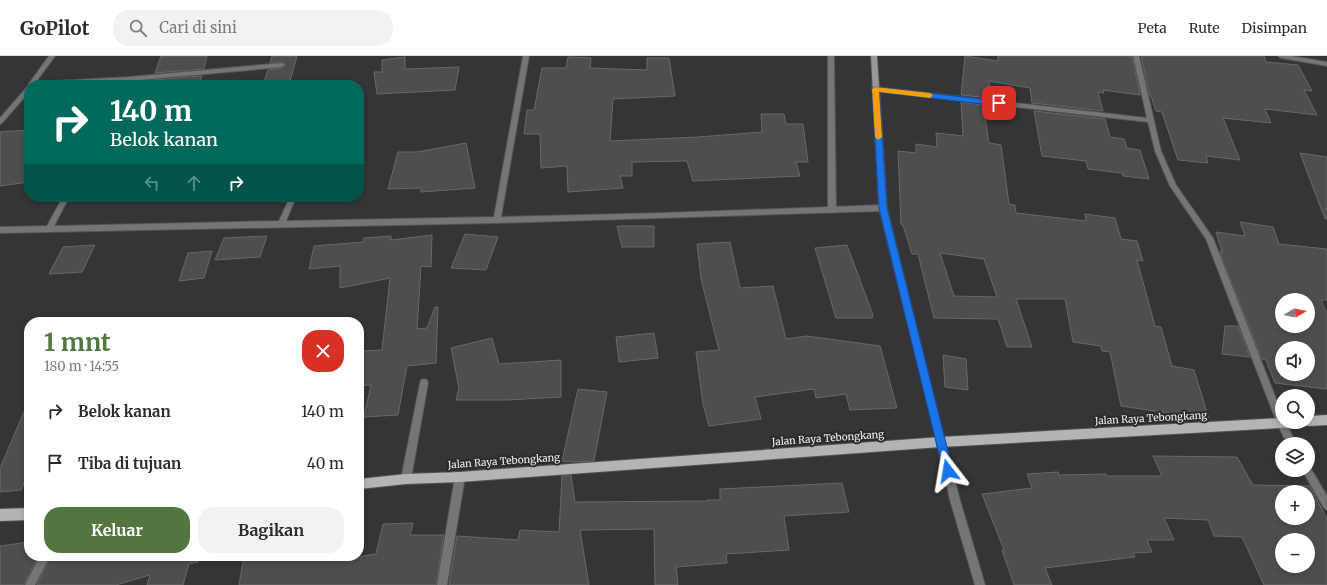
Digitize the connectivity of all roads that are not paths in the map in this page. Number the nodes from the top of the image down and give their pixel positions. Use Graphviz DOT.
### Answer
graph roads {
  1 [pos="52,56"];
  2 [pos="526,56"];
  3 [pos="831,56"];
  4 [pos="874,56"];
  5 [pos="1136,56"];
  6 [pos="1281,56"];
  7 [pos="282,64"];
  8 [pos="1327,64"];
  9 [pos="35,80"];
  10 [pos="115,80"];
  11 [pos="875,89"];
  12 [pos="24,94"];
  13 [pos="1151,120"];
  14 [pos="0,122"];
  15 [pos="63,202"];
  16 [pos="291,202"];
  17 [pos="883,208"];
  18 [pos="832,210"];
  19 [pos="498,220"];
  20 [pos="282,223"];
  21 [pos="49,229"];
  22 [pos="0,230"];
  23 [pos="424,383"];
  24 [pos="1275,408"];
  25 [pos="1327,420"];
  26 [pos="1315,421"];
  27 [pos="1275,423"];
  28 [pos="941,442"];
  29 [pos="460,477"];
  30 [pos="1311,477"];
  31 [pos="406,479"];
  32 [pos="364,483"];
  33 [pos="1327,505"];
  34 [pos="24,514"];
  35 [pos="0,515"];
  36 [pos="42,561"];
  37 [pos="30,585"];
  38 [pos="442,585"];
  39 [pos="980,585"];
  1 -- 9 [label="street"];
  2 -- 19 [label="street"];
  3 -- 18 [label="street"];
  4 -- 11 [label="main road"];
  5 -- 13 [label="street"];
  6 -- 8 [label="street"];
  7 -- 10 [label="street"];
  11 -- 13 [label="street"];
  11 -- 17 [label="main road"];
  12 -- 14 [label="street"];
  13 -- 24 [label="street"];
  15 -- 21 [label="street"];
  16 -- 20 [label="street"];
  17 -- 18 [label="street"];
  17 -- 28 [label="main road"];
  18 -- 19 [label="street"];
  19 -- 20 [label="street"];
  20 -- 21 [label="street"];
  21 -- 22 [label="street"];
  23 -- 31 [label="street"];
  25 -- 26 [label="main road"];
  27 -- 28 [label="main road, Jalan Raya Tebongkang"];
  28 -- 29 [label="main road, Jalan Raya Tebongkang"];
  28 -- 39 [label="street"];
  29 -- 31 [label="main road, Jalan Raya Tebongkang"];
  29 -- 38 [label="street"];
  30 -- 33 [label="street"];
  31 -- 32 [label="main road, Jalan Raya Tebongkang"];
  34 -- 35 [label="main road"];
  36 -- 37 [label="street"];
}
